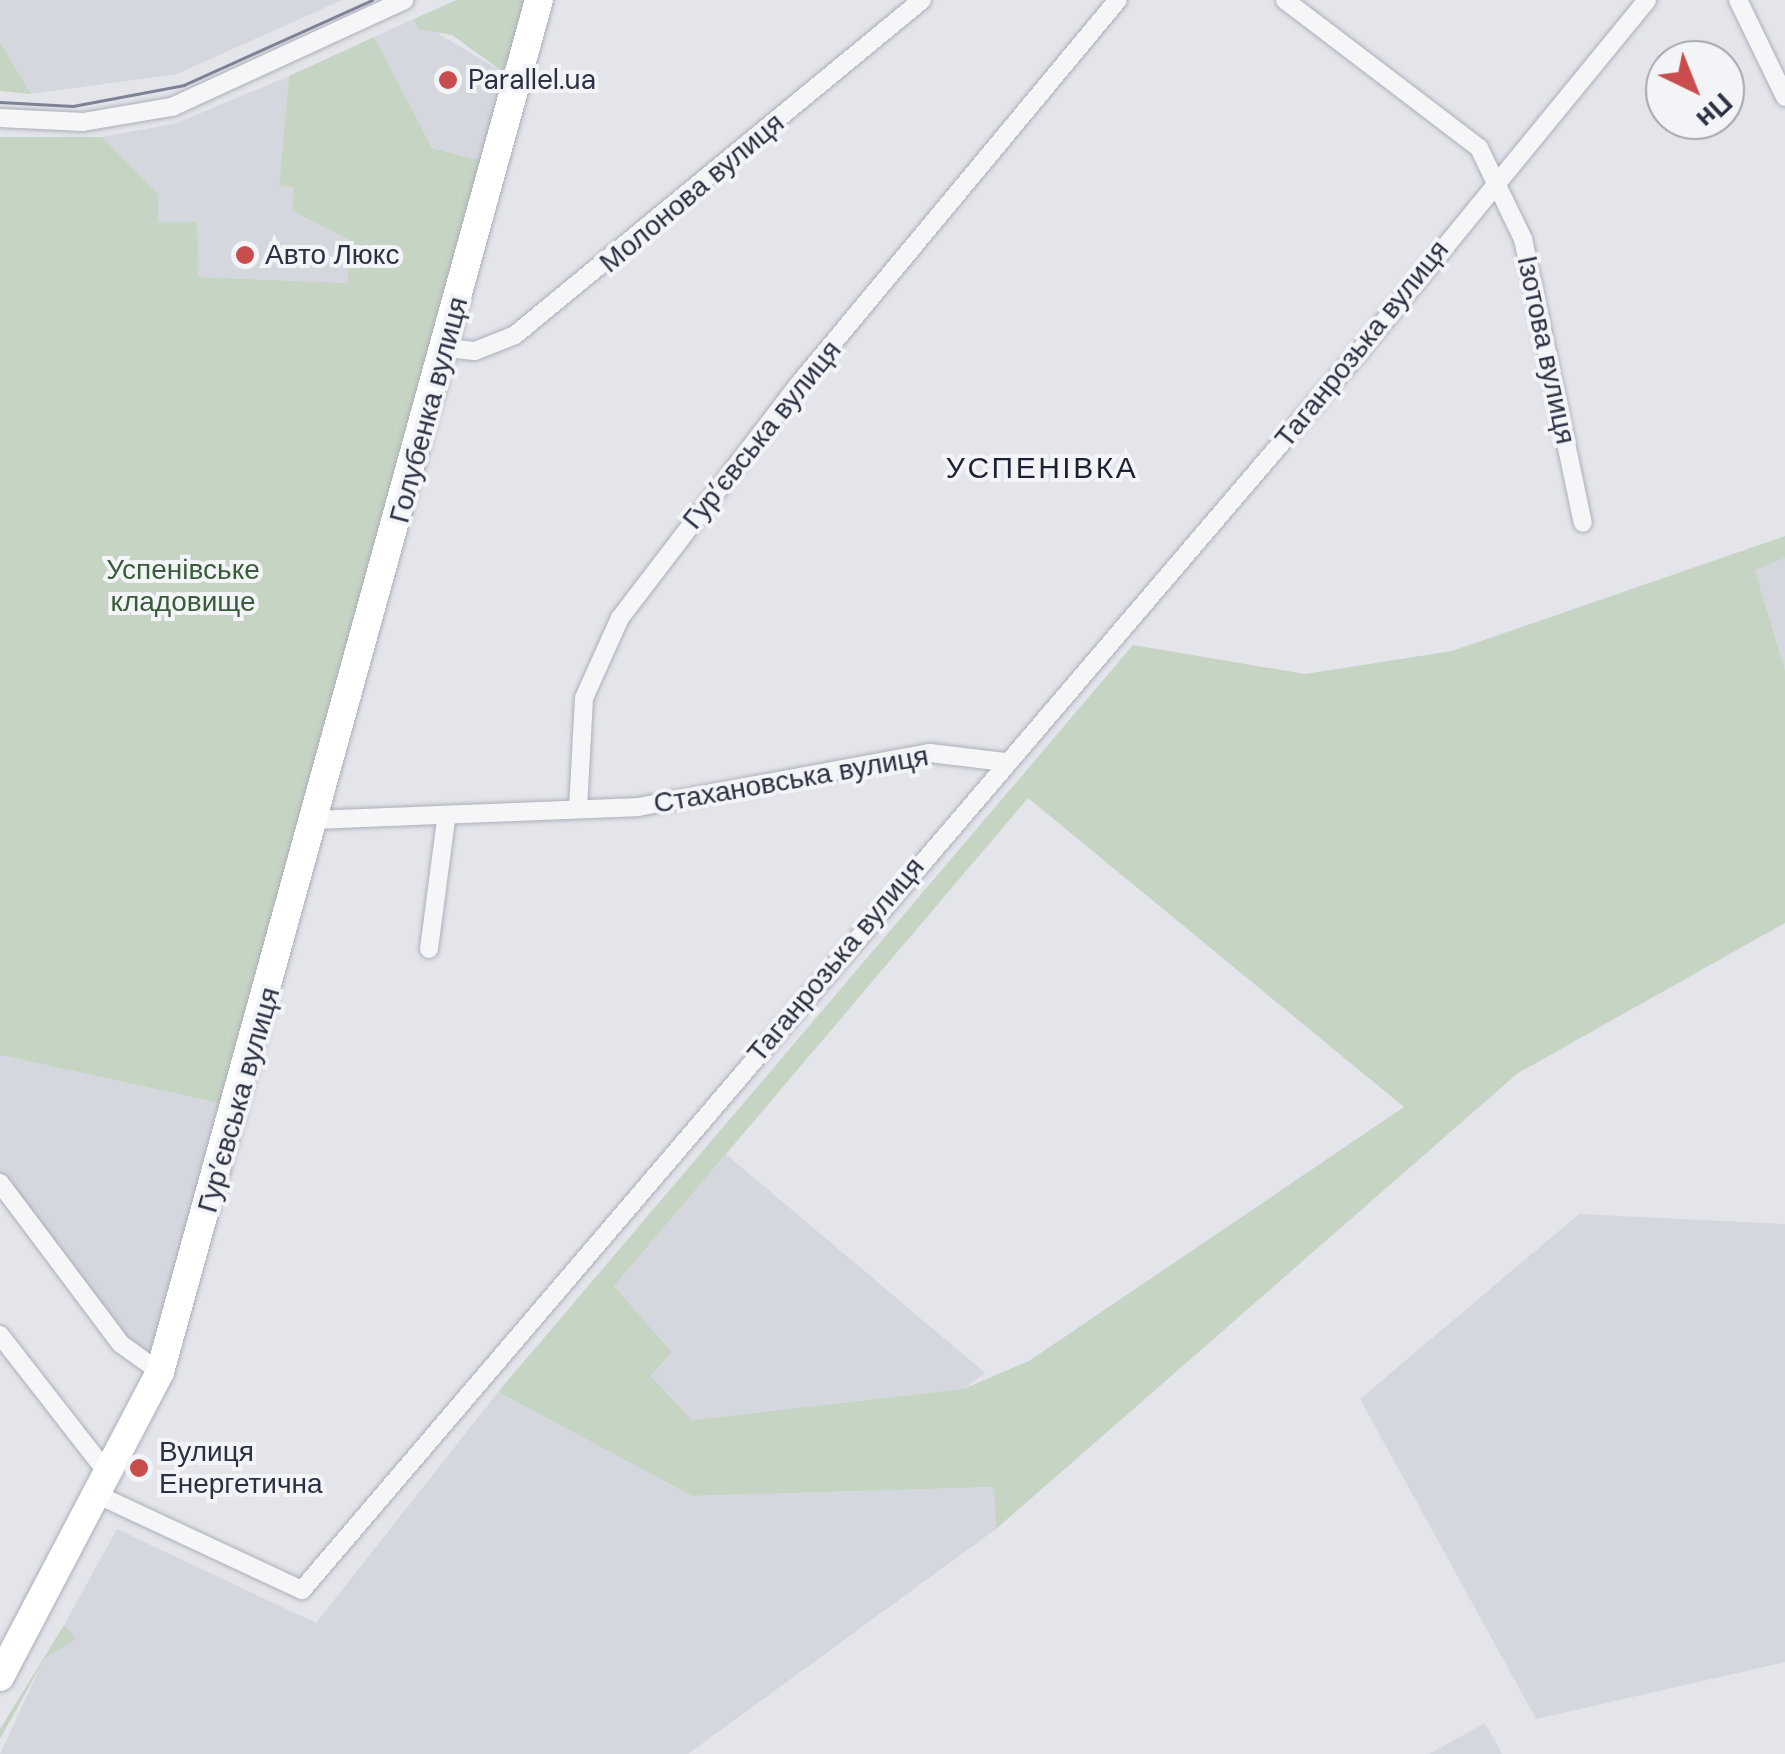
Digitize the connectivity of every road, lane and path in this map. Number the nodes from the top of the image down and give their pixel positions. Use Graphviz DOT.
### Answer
graph roads {
  1 [pos="406,0"];
  2 [pos="540,0"];
  3 [pos="922,0"];
  4 [pos="1118,0"];
  5 [pos="1285,0"];
  6 [pos="1647,0"];
  7 [pos="1738,0"];
  8 [pos="1785,97"];
  9 [pos="0,118"];
  10 [pos="1493,183"];
  11 [pos="446,348"];
  12 [pos="1583,523"];
  13 [pos="1004,762"];
  14 [pos="578,809"];
  15 [pos="316,820"];
  16 [pos="446,820"];
  17 [pos="430,950"];
  18 [pos="0,1183"];
  19 [pos="0,1335"];
  20 [pos="160,1372"];
  21 [pos="103,1485"];
  22 [pos="6,1655"];
  1 -- 9 [label="street"];
  2 -- 11 [label="highway, Голубенка вулиця"];
  3 -- 11 [label="street, Молонова вулиця"];
  4 -- 14 [label="street, Гур’євська вулиця"];
  5 -- 10 [label="street, Ізотова вулиця"];
  6 -- 10 [label="street, Таганрозька вулиця"];
  7 -- 8 [label="street"];
  10 -- 12 [label="street, Ізотова вулиця"];
  10 -- 13 [label="street, Таганрозька вулиця"];
  11 -- 15 [label="highway, Голубенка вулиця"];
  13 -- 14 [label="street, Стахановська вулиця"];
  13 -- 21 [label="street, Таганрозька вулиця"];
  14 -- 16 [label="street"];
  15 -- 16 [label="street"];
  15 -- 20 [label="highway, Гур’євська вулиця"];
  16 -- 17 [label="street"];
  18 -- 20 [label="street"];
  19 -- 21 [label="street"];
  20 -- 21 [label="highway, Гур’євська вулиця"];
  21 -- 22 [label="highway"];
}
